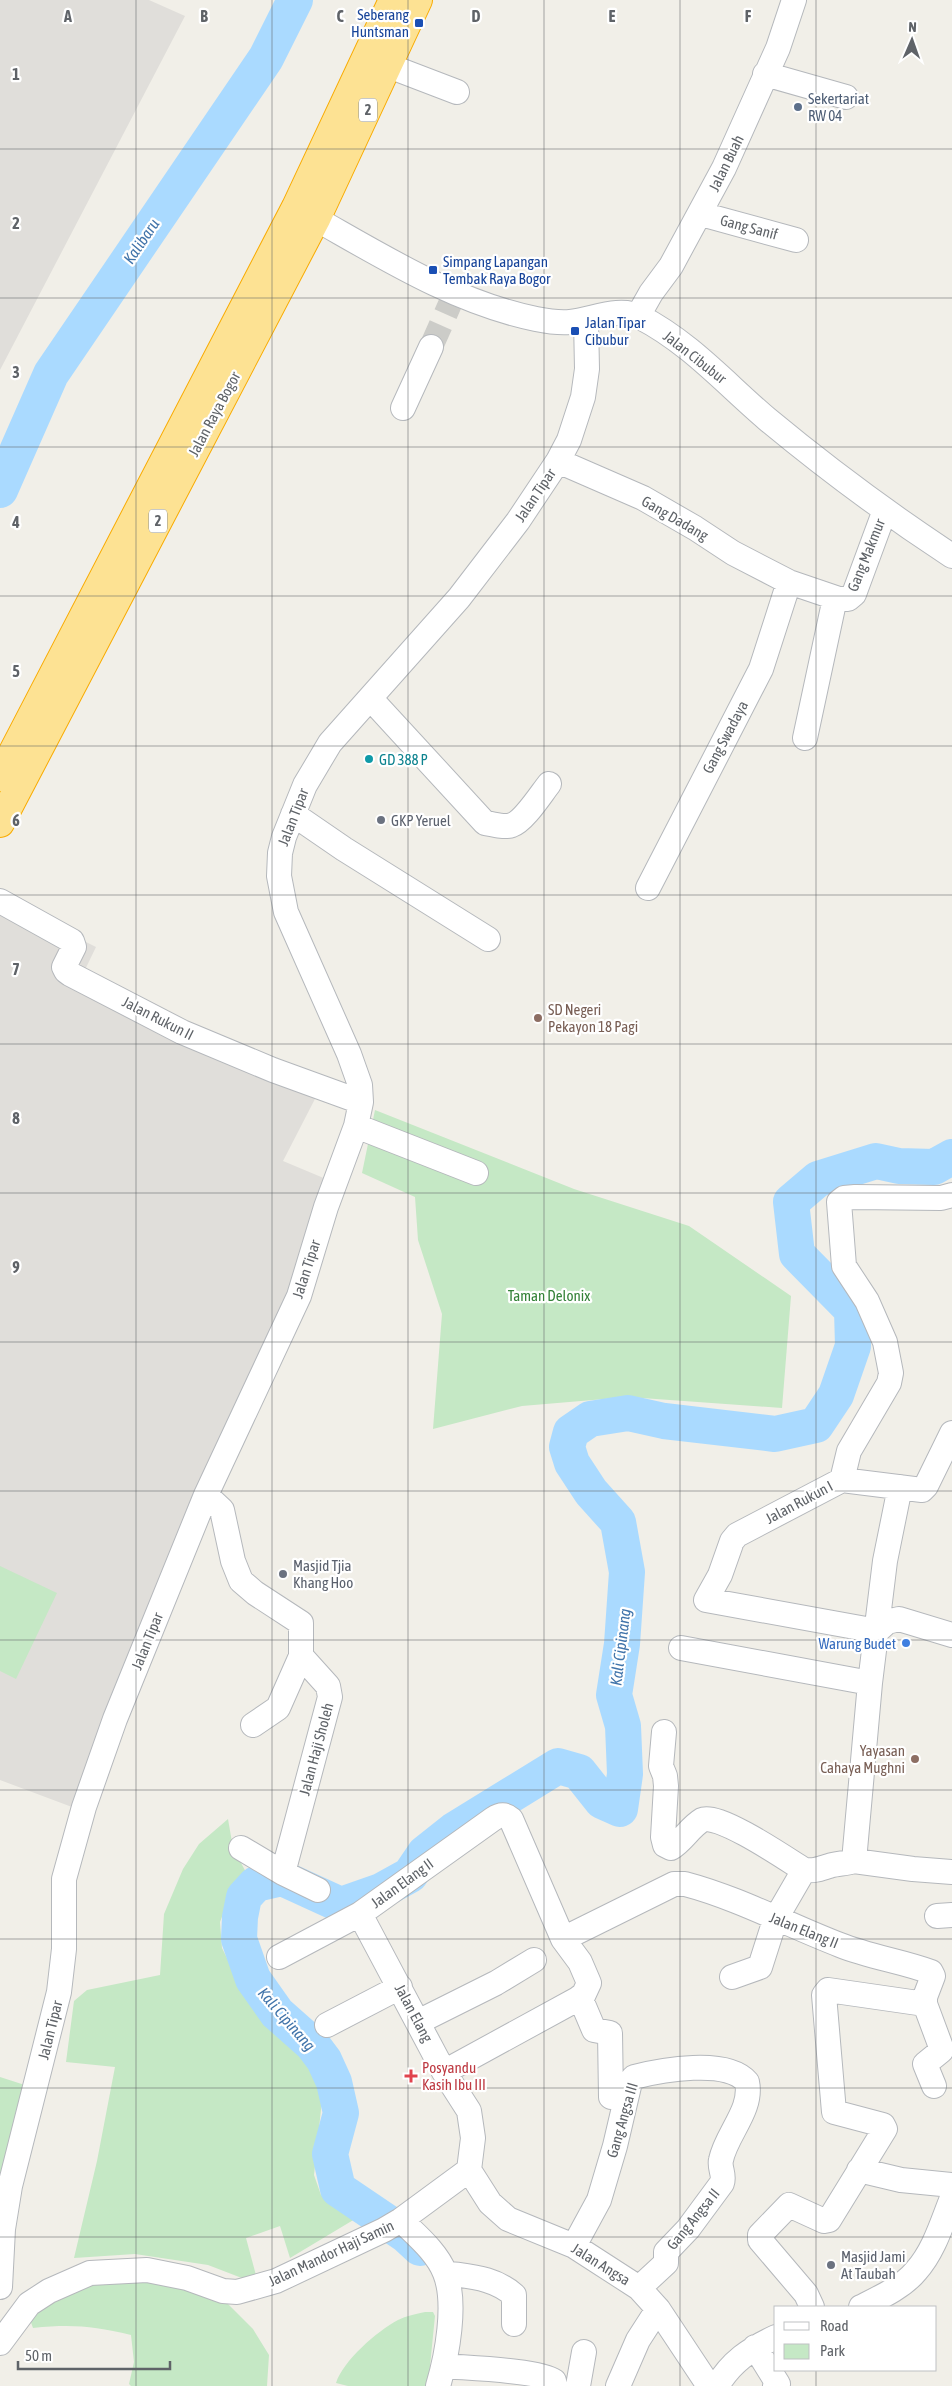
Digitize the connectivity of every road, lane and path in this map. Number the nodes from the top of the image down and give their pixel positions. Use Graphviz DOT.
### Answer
graph roads {
  1 [pos="393,0"];
  2 [pos="418,0"];
  3 [pos="794,0"];
  4 [pos="765,74"];
  5 [pos="376,75"];
  6 [pos="457,92"];
  7 [pos="846,96"];
  8 [pos="306,213"];
  9 [pos="701,214"];
  10 [pos="796,240"];
  11 [pos="638,316"];
  12 [pos="586,320"];
  13 [pos="431,347"];
  14 [pos="403,408"];
  15 [pos="558,461"];
  16 [pos="885,510"];
  17 [pos="952,556"];
  18 [pos="789,582"];
  19 [pos="835,598"];
  20 [pos="370,698"];
  21 [pos="805,738"];
  22 [pos="0,777"];
  23 [pos="549,784"];
  24 [pos="293,814"];
  25 [pos="0,823"];
  26 [pos="648,888"];
  27 [pos="0,901"];
  28 [pos="488,939"];
  29 [pos="361,1102"];
  30 [pos="356,1126"];
  31 [pos="476,1173"];
  32 [pos="952,1195"];
  33 [pos="952,1433"];
  34 [pos="842,1480"];
  35 [pos="900,1487"];
  36 [pos="206,1495"];
  37 [pos="877,1631"];
  38 [pos="952,1635"];
  39 [pos="681,1648"];
  40 [pos="301,1656"];
  41 [pos="870,1683"];
  42 [pos="252,1725"];
  43 [pos="664,1732"];
  44 [pos="241,1848"];
  45 [pos="671,1848"];
  46 [pos="854,1861"];
  47 [pos="804,1870"];
  48 [pos="952,1872"];
  49 [pos="283,1873"];
  50 [pos="679,1883"];
  51 [pos="318,1890"];
  52 [pos="360,1914"];
  53 [pos="775,1920"];
  54 [pos="563,1939"];
  55 [pos="279,1957"];
  56 [pos="534,1960"];
  57 [pos="732,1977"];
  58 [pos="400,1987"];
  59 [pos="584,1990"];
  60 [pos="925,2004"];
  61 [pos="418,2022"];
  62 [pos="327,2024"];
  63 [pos="444,2072"];
  64 [pos="748,2084"];
  65 [pos="934,2086"];
  66 [pos="611,2098"];
  67 [pos="468,2170"];
  68 [pos="860,2170"];
  69 [pos="952,2185"];
  70 [pos="950,2208"];
  71 [pos="394,2224"];
  72 [pos="574,2246"];
  73 [pos="445,2273"];
  74 [pos="0,2287"];
  75 [pos="639,2288"];
  76 [pos="812,2306"];
  77 [pos="863,2306"];
  78 [pos="658,2309"];
  79 [pos="514,2324"];
  80 [pos="766,2342"];
  81 [pos="0,2343"];
  82 [pos="584,2352"];
  83 [pos="774,2370"];
  84 [pos="774,2371"];
  85 [pos="441,2376"];
  86 [pos="554,2386"];
  87 [pos="578,2386"];
  88 [pos="618,2386"];
  89 [pos="709,2386"];
  90 [pos="717,2386"];
  91 [pos="775,2386"];
  1 -- 5 [label="highway, Jalan Raya Bogor / 2"];
  2 -- 5 [label="highway, Jalan Raya Bogor / 2"];
  3 -- 4 [label="street, Jalan Buah"];
  4 -- 7 [label="street"];
  4 -- 9 [label="street, Jalan Buah"];
  5 -- 6 [label="street"];
  5 -- 8 [label="highway, Jalan Raya Bogor / 2"];
  8 -- 12 [label="street, Jalan Cibubur"];
  8 -- 22 [label="highway, Jalan Raya Bogor / 2"];
  8 -- 25 [label="highway, Jalan Raya Bogor / 2"];
  9 -- 10 [label="street, Gang Sanif"];
  9 -- 11 [label="street, Jalan Buah"];
  11 -- 12 [label="street, Jalan Cibubur"];
  11 -- 16 [label="street, Jalan Cibubur"];
  12 -- 15 [label="street, Jalan Tipar"];
  13 -- 14 [label="street"];
  15 -- 18 [label="street, Gang Dadang"];
  15 -- 20 [label="street, Jalan Tipar"];
  16 -- 17 [label="street, Jalan Cibubur"];
  16 -- 19 [label="street, Gang Makmur"];
  18 -- 19 [label="street, Gang Makmur"];
  18 -- 26 [label="street, Gang Swadaya"];
  19 -- 21 [label="street"];
  20 -- 23 [label="street"];
  20 -- 24 [label="street, Jalan Tipar"];
  24 -- 28 [label="street"];
  24 -- 29 [label="street, Jalan Tipar"];
  27 -- 29 [label="street, Jalan Rukun II"];
  29 -- 30 [label="street, Jalan Tipar"];
  30 -- 31 [label="street"];
  30 -- 36 [label="street, Jalan Tipar"];
  32 -- 34 [label="street"];
  33 -- 35 [label="street, Jalan Rukun I"];
  34 -- 35 [label="street, Jalan Rukun I"];
  34 -- 37 [label="street, Jalan Rukun I"];
  35 -- 37 [label="street"];
  36 -- 40 [label="street"];
  36 -- 74 [label="street, Jalan Tipar"];
  37 -- 38 [label="street"];
  37 -- 41 [label="street"];
  39 -- 41 [label="street"];
  40 -- 42 [label="street"];
  40 -- 49 [label="street, Jalan Haji Sholeh"];
  41 -- 46 [label="street"];
  43 -- 45 [label="street"];
  44 -- 49 [label="street"];
  45 -- 47 [label="street"];
  45 -- 50 [label="street"];
  46 -- 47 [label="street"];
  46 -- 48 [label="street"];
  47 -- 53 [label="street"];
  49 -- 51 [label="street"];
  50 -- 53 [label="street, Jalan Elang II"];
  50 -- 54 [label="street"];
  52 -- 54 [label="street, Jalan Elang II"];
  52 -- 55 [label="street"];
  52 -- 58 [label="street, Jalan Elang"];
  53 -- 57 [label="street"];
  53 -- 60 [label="street, Jalan Elang II"];
  54 -- 59 [label="street, Jalan Elang II"];
  56 -- 61 [label="street"];
  58 -- 61 [label="street, Jalan Elang"];
  58 -- 62 [label="street"];
  59 -- 63 [label="street"];
  59 -- 66 [label="street, Jalan Elang II"];
  60 -- 65 [label="street"];
  60 -- 68 [label="street"];
  61 -- 63 [label="street, Jalan Elang"];
  63 -- 67 [label="street, Jalan Elang"];
  64 -- 72 [label="street, Gang Angsa III"];
  64 -- 75 [label="street, Gang Angsa II"];
  67 -- 71 [label="street, Jalan Mandor Haji Samin"];
  67 -- 72 [label="street, Jalan Angsa"];
  68 -- 69 [label="street"];
  68 -- 76 [label="street"];
  70 -- 77 [label="street"];
  71 -- 73 [label="street"];
  71 -- 81 [label="street, Jalan Mandor Haji Samin"];
  72 -- 75 [label="street, Jalan Angsa"];
  73 -- 79 [label="street"];
  73 -- 85 [label="street"];
  75 -- 78 [label="street, Jalan Angsa"];
  78 -- 88 [label="street"];
  78 -- 89 [label="street, Jalan Angsa"];
  80 -- 83 [label="street"];
  80 -- 90 [label="street"];
  82 -- 87 [label="street"];
  84 -- 91 [label="street"];
  85 -- 86 [label="street"];
}
